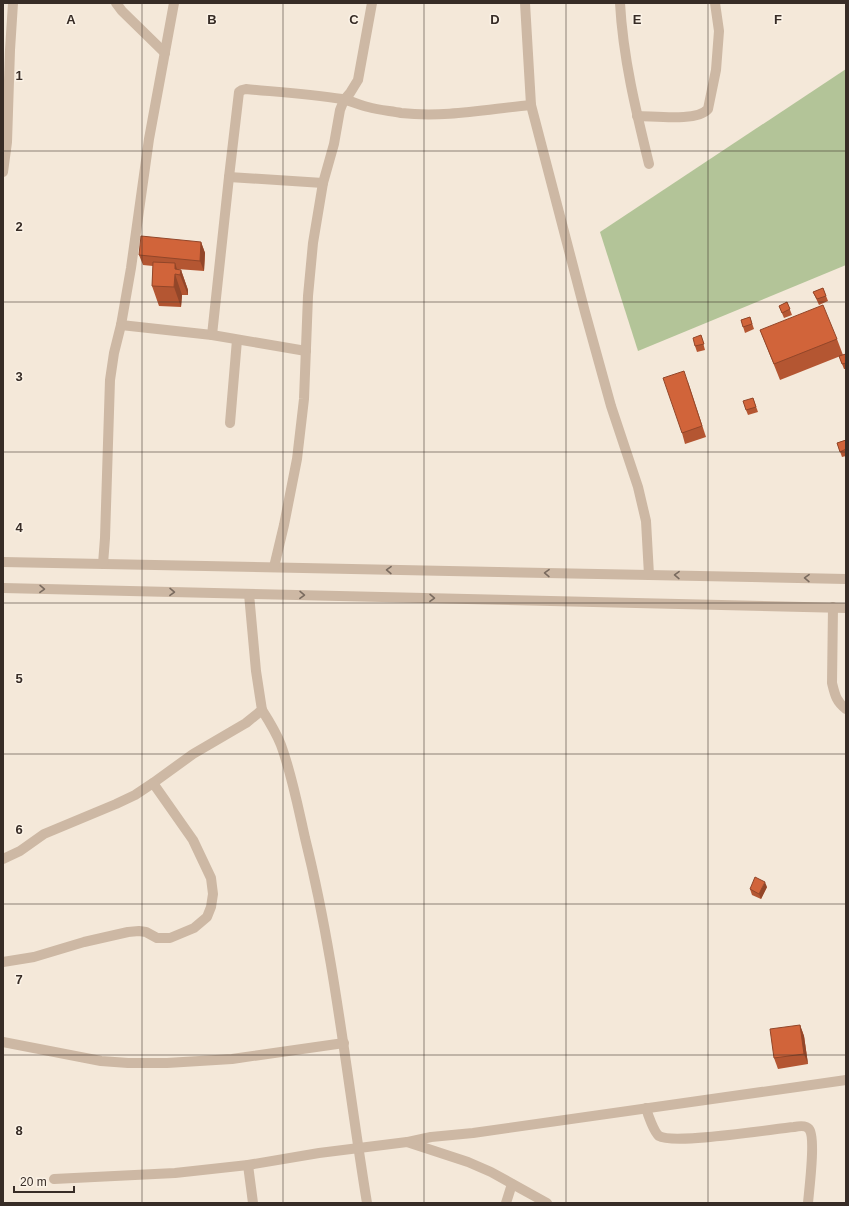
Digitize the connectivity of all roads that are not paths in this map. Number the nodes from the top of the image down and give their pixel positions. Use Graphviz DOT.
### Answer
graph roads {
  1 [pos="13,3"];
  2 [pos="116,3"];
  3 [pos="174,3"];
  4 [pos="372,3"];
  5 [pos="525,3"];
  6 [pos="620,3"];
  7 [pos="715,3"];
  8 [pos="165,53"];
  9 [pos="344,100"];
  10 [pos="531,105"];
  11 [pos="637,116"];
  12 [pos="650,164"];
  13 [pos="3,172"];
  14 [pos="228,177"];
  15 [pos="323,183"];
  16 [pos="121,324"];
  17 [pos="212,335"];
  18 [pos="237,340"];
  19 [pos="306,352"];
  20 [pos="230,423"];
  21 [pos="3,562"];
  22 [pos="104,564"];
  23 [pos="274,567"];
  24 [pos="649,575"];
  25 [pos="846,579"];
  26 [pos="3,588"];
  27 [pos="249,594"];
  28 [pos="833,607"];
  29 [pos="846,608"];
  30 [pos="262,710"];
  31 [pos="846,710"];
  32 [pos="153,783"];
  33 [pos="3,859"];
  34 [pos="3,962"];
  35 [pos="3,1042"];
  36 [pos="344,1043"];
  37 [pos="846,1080"];
  38 [pos="646,1108"];
  39 [pos="407,1142"];
  40 [pos="358,1149"];
  41 [pos="248,1165"];
  42 [pos="54,1179"];
  43 [pos="512,1184"];
  44 [pos="253,1203"];
  45 [pos="367,1203"];
  46 [pos="506,1203"];
  47 [pos="548,1203"];
  48 [pos="808,1203"];
  1 -- 13 [label="street"];
  2 -- 8 [label="street"];
  3 -- 8 [label="street"];
  4 -- 9 [label="street"];
  5 -- 10 [label="street"];
  6 -- 11 [label="street"];
  7 -- 11 [label="street"];
  8 -- 16 [label="street"];
  9 -- 10 [label="street"];
  9 -- 14 [label="street"];
  9 -- 15 [label="street"];
  10 -- 24 [label="street"];
  11 -- 12 [label="street"];
  14 -- 15 [label="street"];
  14 -- 17 [label="street"];
  15 -- 19 [label="street"];
  16 -- 17 [label="street"];
  16 -- 22 [label="street"];
  17 -- 18 [label="street"];
  18 -- 19 [label="street"];
  18 -- 20 [label="street"];
  19 -- 23 [label="street"];
  21 -- 22 [label="street"];
  22 -- 23 [label="street"];
  24 -- 23 [label="street, one-way"];
  25 -- 24 [label="street, one-way"];
  26 -- 27 [label="street, one-way"];
  27 -- 28 [label="street, one-way"];
  27 -- 30 [label="street"];
  28 -- 29 [label="street"];
  28 -- 31 [label="street"];
  30 -- 32 [label="street"];
  30 -- 36 [label="street"];
  32 -- 33 [label="street"];
  32 -- 34 [label="street"];
  35 -- 36 [label="street"];
  36 -- 40 [label="street"];
  37 -- 38 [label="street"];
  38 -- 39 [label="street"];
  38 -- 48 [label="street"];
  39 -- 40 [label="street"];
  39 -- 43 [label="street"];
  40 -- 41 [label="street"];
  40 -- 45 [label="street"];
  41 -- 42 [label="street"];
  41 -- 44 [label="street"];
  43 -- 46 [label="street"];
  43 -- 47 [label="street"];
}
